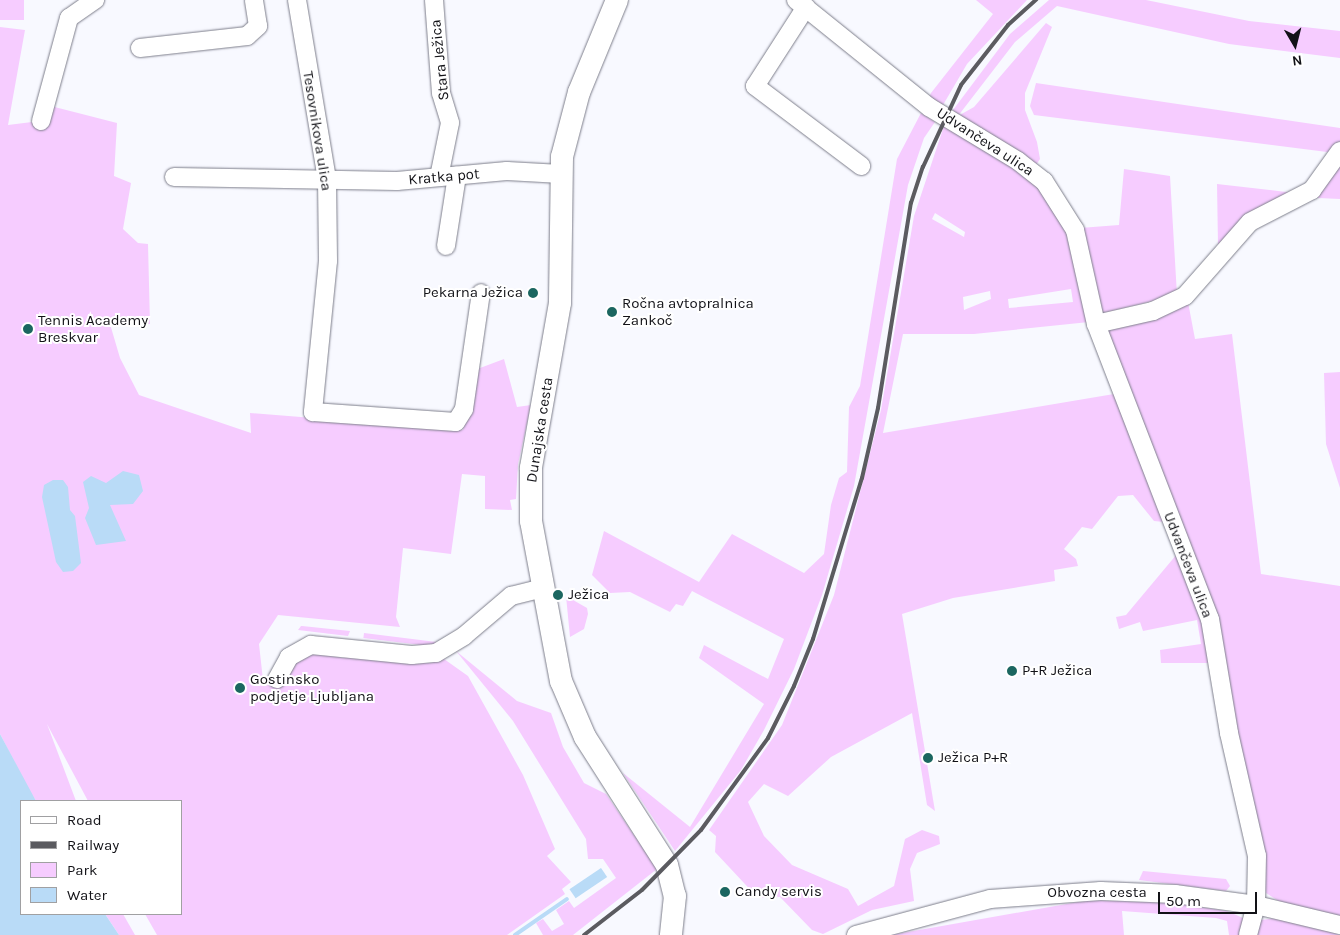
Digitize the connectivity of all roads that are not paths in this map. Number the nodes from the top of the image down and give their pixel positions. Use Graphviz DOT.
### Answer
graph roads {
  1 [pos="95,0"];
  2 [pos="254,0"];
  3 [pos="296,0"];
  4 [pos="434,0"];
  5 [pos="617,0"];
  6 [pos="801,3"];
  7 [pos="140,48"];
  8 [pos="41,121"];
  9 [pos="1340,151"];
  10 [pos="861,166"];
  11 [pos="561,174"];
  12 [pos="448,176"];
  13 [pos="174,177"];
  14 [pos="327,179"];
  15 [pos="446,246"];
  16 [pos="481,293"];
  17 [pos="1096,324"];
  18 [pos="540,589"];
  19 [pos="277,679"];
  20 [pos="1256,905"];
  21 [pos="1340,925"];
  22 [pos="669,932"];
  23 [pos="856,935"];
  24 [pos="1248,935"];
  1 -- 8 [label="street"];
  2 -- 7 [label="street"];
  3 -- 14 [label="street, Tesovnikova ulica"];
  4 -- 12 [label="street, Stara Ježica"];
  5 -- 11 [label="main road, Dunajska cesta"];
  6 -- 10 [label="street, Udvančeva ulica"];
  6 -- 17 [label="street, Udvančeva ulica"];
  9 -- 17 [label="street"];
  11 -- 12 [label="street, Kratka pot"];
  11 -- 18 [label="main road, Dunajska cesta"];
  12 -- 14 [label="street, Kratka pot"];
  12 -- 15 [label="street, Stara Ježica"];
  13 -- 14 [label="street, Kratka pot"];
  14 -- 16 [label="street, Tesovnikova ulica"];
  17 -- 20 [label="street, Udvančeva ulica"];
  18 -- 19 [label="street"];
  18 -- 22 [label="main road, Dunajska cesta"];
  20 -- 21 [label="street, Obvozna cesta"];
  20 -- 23 [label="street, Obvozna cesta"];
  20 -- 24 [label="street, Udvančeva ulica"];
}
